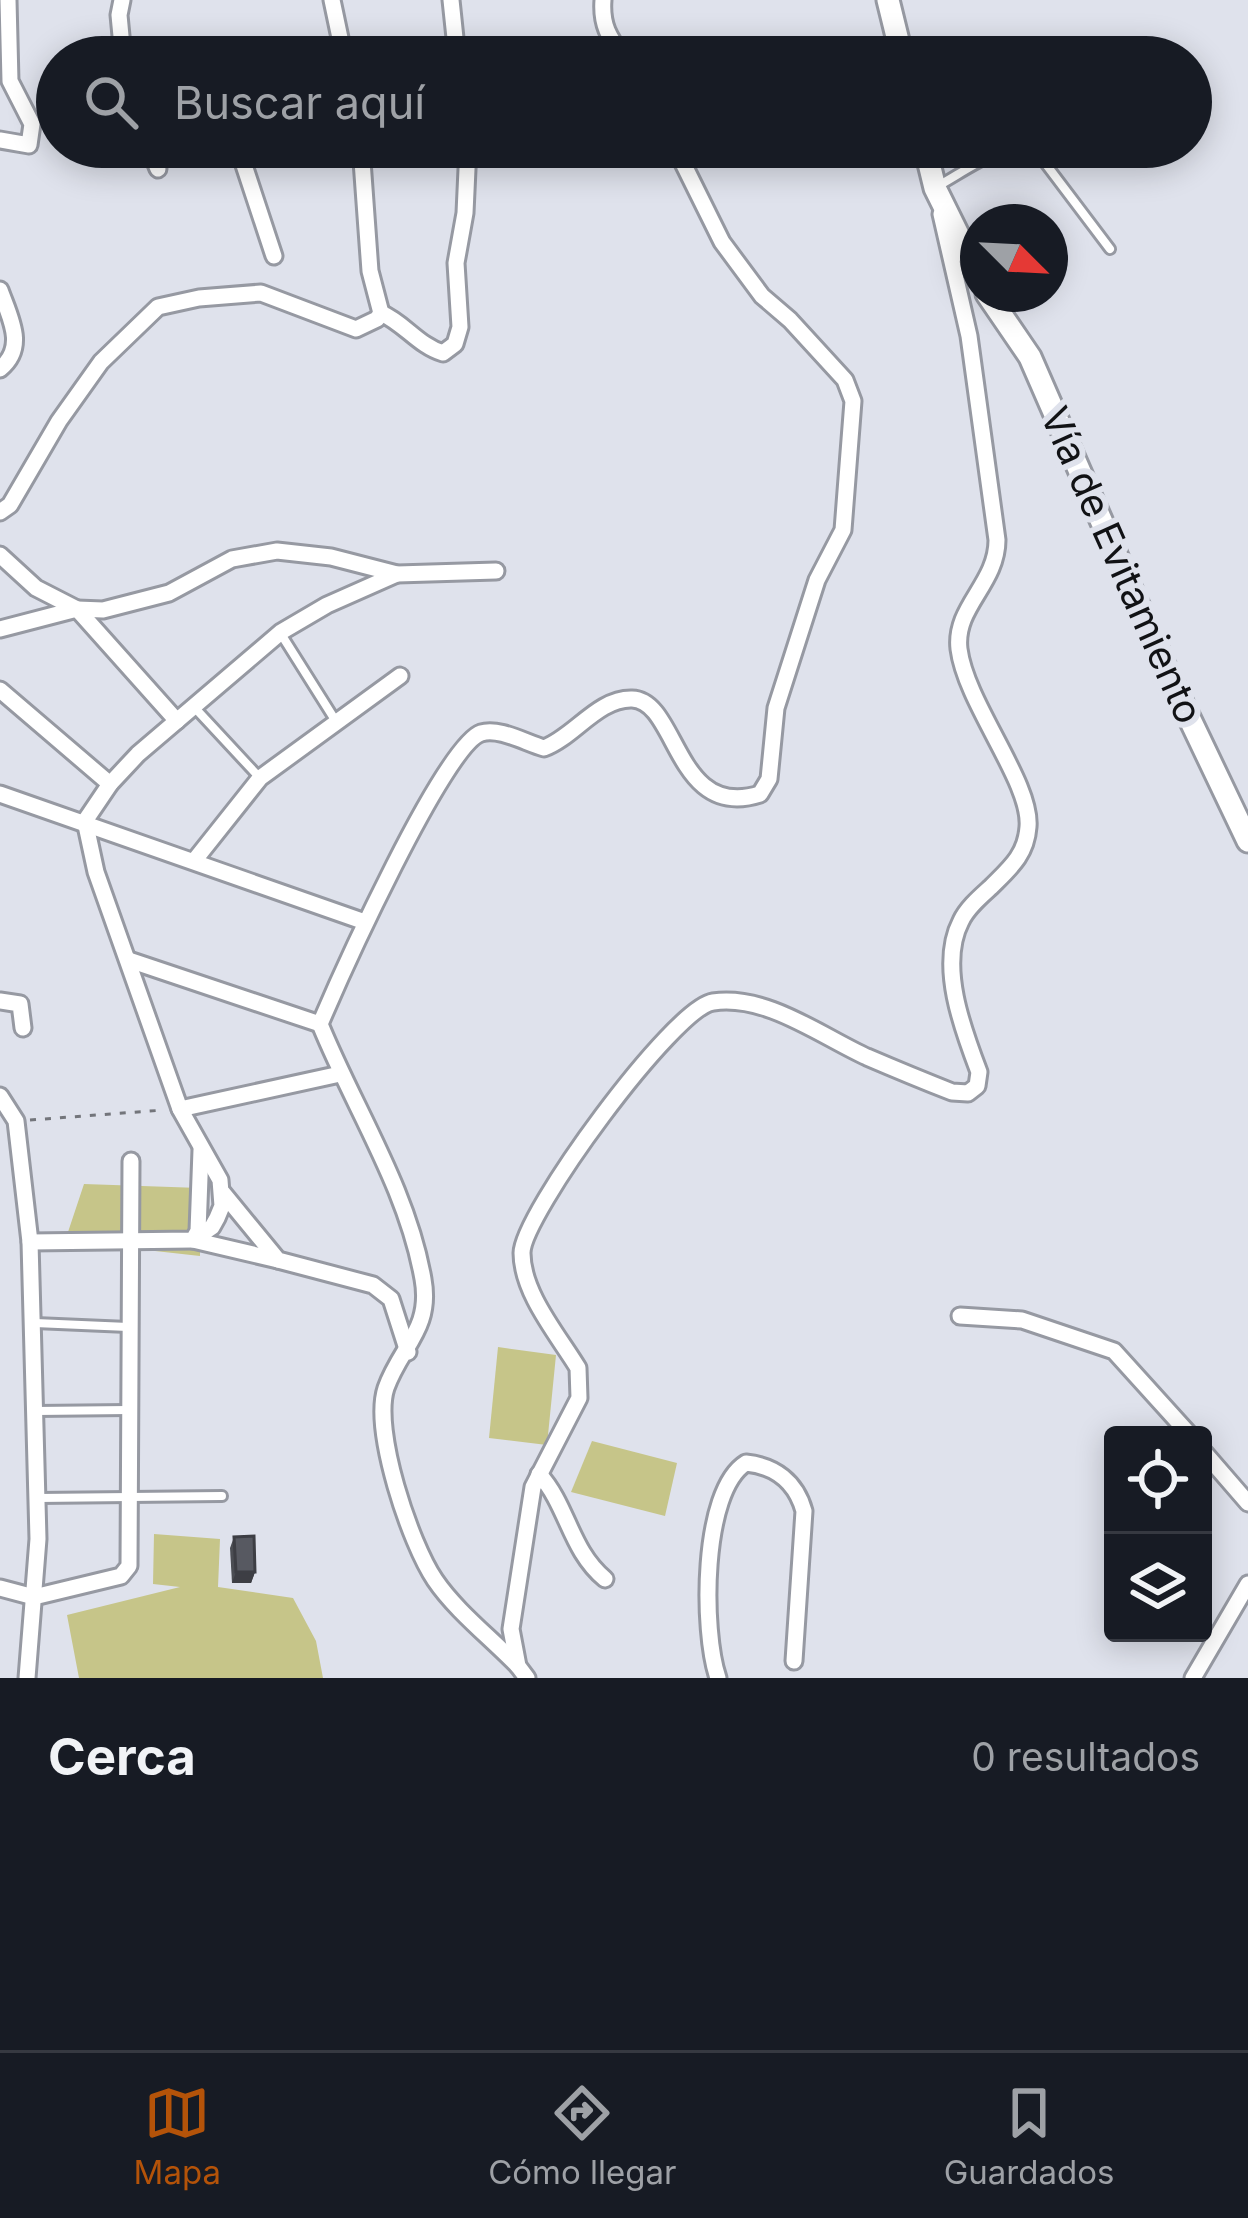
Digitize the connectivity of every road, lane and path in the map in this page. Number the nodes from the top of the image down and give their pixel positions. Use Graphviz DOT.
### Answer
graph roads {
  1 [pos="8,0"];
  2 [pos="122,0"];
  3 [pos="332,0"];
  4 [pos="451,0"];
  5 [pos="603,0"];
  6 [pos="888,0"];
  7 [pos="121,36"];
  8 [pos="340,36"];
  9 [pos="455,36"];
  10 [pos="609,36"];
  11 [pos="897,36"];
  12 [pos="0,140"];
  13 [pos="245,168"];
  14 [pos="363,168"];
  15 [pos="467,168"];
  16 [pos="685,168"];
  17 [pos="930,168"];
  18 [pos="972,168"];
  19 [pos="1049,168"];
  20 [pos="935,188"];
  21 [pos="960,239"];
  22 [pos="1110,249"];
  23 [pos="274,256"];
  24 [pos="0,290"];
  25 [pos="1000,312"];
  26 [pos="381,313"];
  27 [pos="0,369"];
  28 [pos="0,512"];
  29 [pos="0,555"];
  30 [pos="496,571"];
  31 [pos="397,574"];
  32 [pos="77,609"];
  33 [pos="0,629"];
  34 [pos="280,632"];
  35 [pos="400,676"];
  36 [pos="0,690"];
  37 [pos="194,706"];
  38 [pos="177,721"];
  39 [pos="338,725"];
  40 [pos="260,778"];
  41 [pos="110,784"];
  42 [pos="0,794"];
  43 [pos="85,821"];
  44 [pos="1248,841"];
  45 [pos="194,861"];
  46 [pos="365,922"];
  47 [pos="129,960"];
  48 [pos="0,1001"];
  49 [pos="320,1024"];
  50 [pos="23,1028"];
  51 [pos="340,1074"];
  52 [pos="0,1096"];
  53 [pos="181,1108"];
  54 [pos="16,1121"];
  55 [pos="201,1150"];
  56 [pos="130,1161"];
  57 [pos="223,1193"];
  58 [pos="193,1240"];
  59 [pos="30,1242"];
  60 [pos="131,1242"];
  61 [pos="278,1260"];
  62 [pos="961,1316"];
  63 [pos="33,1323"];
  64 [pos="129,1327"];
  65 [pos="407,1352"];
  66 [pos="128,1410"];
  67 [pos="34,1411"];
  68 [pos="1182,1426"];
  69 [pos="1212,1461"];
  70 [pos="539,1474"];
  71 [pos="222,1496"];
  72 [pos="128,1497"];
  73 [pos="37,1498"];
  74 [pos="1248,1503"];
  75 [pos="605,1579"];
  76 [pos="1248,1584"];
  77 [pos="0,1588"];
  78 [pos="34,1597"];
  79 [pos="794,1660"];
  80 [pos="525,1674"];
  81 [pos="27,1678"];
  82 [pos="718,1678"];
  83 [pos="1193,1678"];
  1 -- 12 [label="street"];
  2 -- 7 [label="street"];
  3 -- 8 [label="street"];
  4 -- 9 [label="street"];
  5 -- 10 [label="street"];
  6 -- 11 [label="main road"];
  13 -- 23 [label="street"];
  14 -- 26 [label="street"];
  15 -- 26 [label="street"];
  16 -- 46 [label="street"];
  17 -- 20 [label="main road"];
  18 -- 20 [label="lane"];
  19 -- 22 [label="lane"];
  20 -- 21 [label="main road"];
  20 -- 70 [label="street"];
  24 -- 27 [label="street"];
  25 -- 44 [label="main road, Vía de Evitamiento"];
  26 -- 28 [label="street"];
  29 -- 32 [label="street"];
  30 -- 31 [label="street"];
  31 -- 32 [label="street"];
  31 -- 34 [label="street"];
  32 -- 33 [label="street"];
  32 -- 38 [label="street"];
  34 -- 37 [label="street"];
  34 -- 39 [label="lane"];
  35 -- 39 [label="street"];
  36 -- 41 [label="street"];
  37 -- 38 [label="street"];
  37 -- 40 [label="lane"];
  38 -- 41 [label="street"];
  39 -- 40 [label="street"];
  40 -- 45 [label="street"];
  41 -- 43 [label="street"];
  42 -- 43 [label="street"];
  43 -- 45 [label="street"];
  43 -- 47 [label="street"];
  45 -- 46 [label="street"];
  46 -- 49 [label="street"];
  47 -- 49 [label="street"];
  47 -- 53 [label="street"];
  48 -- 50 [label="street"];
  49 -- 51 [label="street"];
  51 -- 53 [label="street"];
  51 -- 65 [label="street"];
  52 -- 54 [label="street"];
  53 -- 54 [label="path"];
  53 -- 55 [label="street"];
  54 -- 59 [label="street"];
  55 -- 57 [label="street"];
  55 -- 58 [label="street"];
  56 -- 60 [label="street"];
  57 -- 58 [label="street"];
  57 -- 61 [label="street"];
  58 -- 60 [label="street"];
  58 -- 61 [label="street"];
  59 -- 60 [label="street"];
  59 -- 63 [label="street"];
  60 -- 64 [label="street"];
  61 -- 65 [label="street"];
  62 -- 68 [label="street"];
  63 -- 64 [label="lane"];
  63 -- 67 [label="street"];
  64 -- 66 [label="street"];
  65 -- 80 [label="street"];
  66 -- 67 [label="lane"];
  66 -- 72 [label="street"];
  67 -- 73 [label="street"];
  69 -- 74 [label="street"];
  70 -- 75 [label="street"];
  70 -- 80 [label="street"];
  71 -- 72 [label="lane"];
  72 -- 73 [label="lane"];
  72 -- 78 [label="street"];
  73 -- 78 [label="street"];
  76 -- 83 [label="street"];
  77 -- 78 [label="street"];
  78 -- 81 [label="street"];
  79 -- 82 [label="street"];
}
